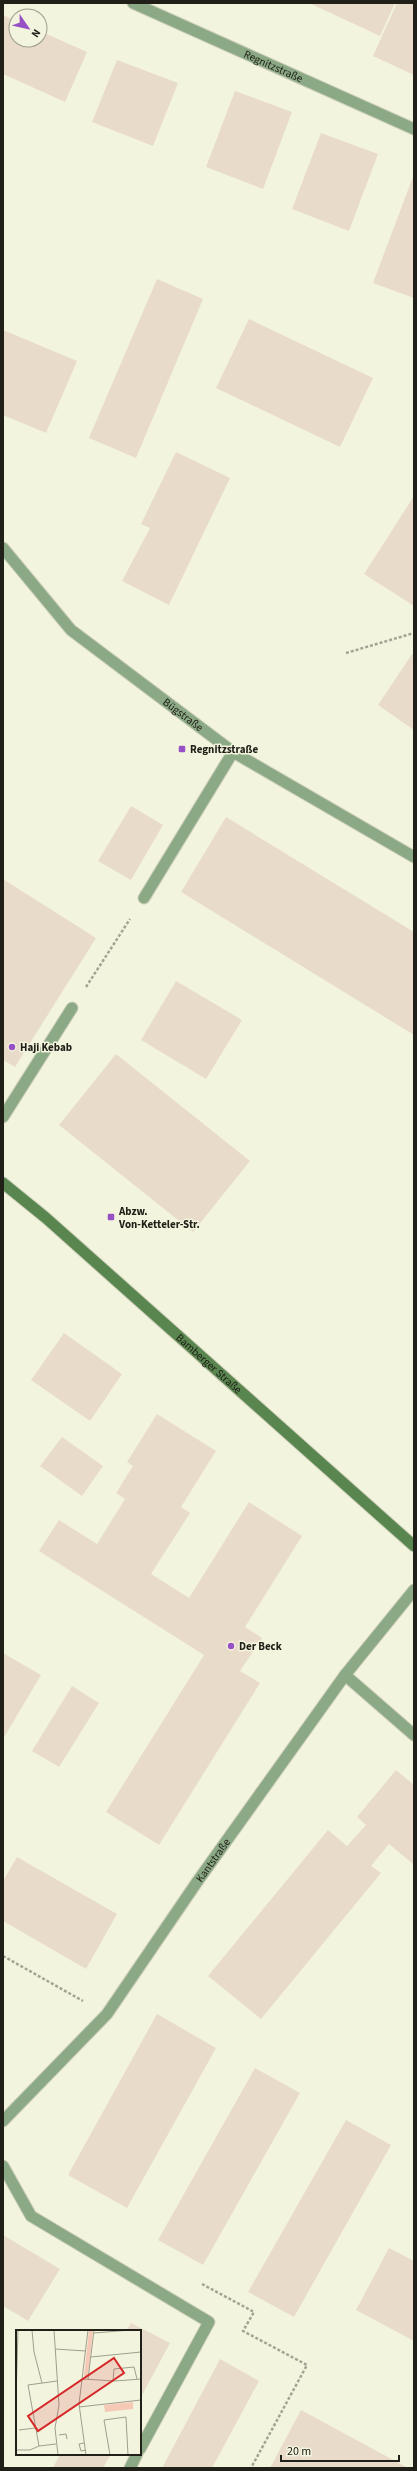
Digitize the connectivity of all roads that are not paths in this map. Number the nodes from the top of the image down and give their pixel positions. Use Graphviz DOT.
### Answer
graph roads {
  1 [pos="133,3"];
  2 [pos="414,129"];
  3 [pos="3,548"];
  4 [pos="233,752"];
  5 [pos="414,857"];
  6 [pos="144,898"];
  7 [pos="72,1008"];
  8 [pos="3,1117"];
  9 [pos="3,1183"];
  10 [pos="414,1546"];
  11 [pos="414,1590"];
  12 [pos="345,1675"];
  13 [pos="414,1735"];
  14 [pos="3,2121"];
  15 [pos="3,2166"];
  16 [pos="141,2447"];
  17 [pos="136,2455"];
  18 [pos="130,2468"];
  1 -- 2 [label="street, Regnitzstraße"];
  3 -- 4 [label="street, Bügstraße"];
  4 -- 5 [label="street, Bügstraße"];
  4 -- 6 [label="street"];
  7 -- 8 [label="street"];
  9 -- 10 [label="main road, Bamberger Straße"];
  11 -- 12 [label="street, Kantstraße"];
  12 -- 13 [label="street"];
  12 -- 14 [label="street, Kantstraße"];
  15 -- 16 [label="street"];
  17 -- 18 [label="street"];
}
